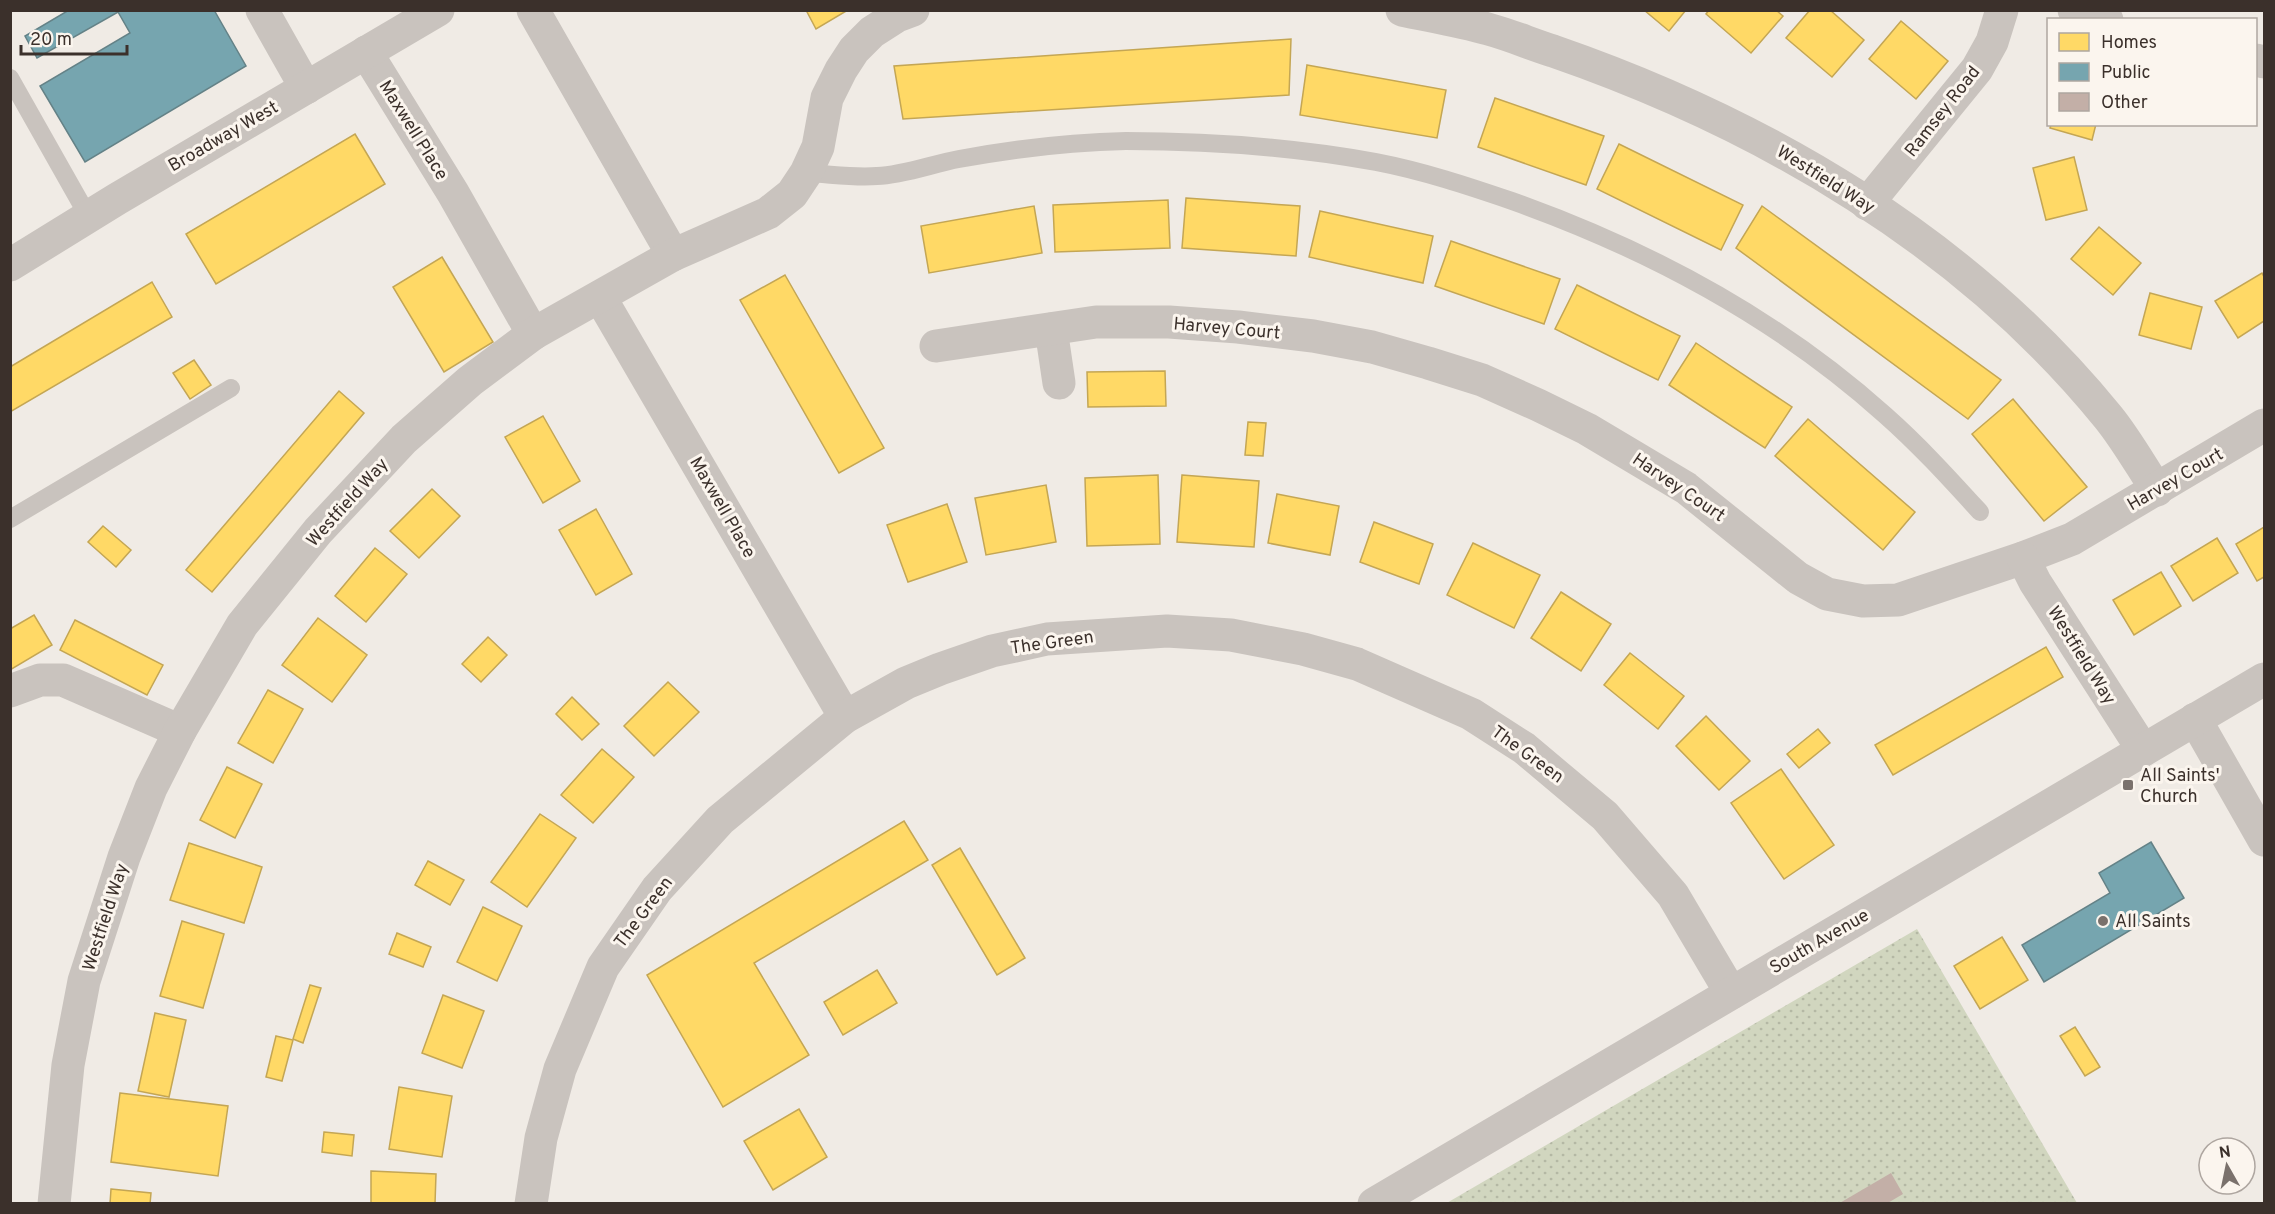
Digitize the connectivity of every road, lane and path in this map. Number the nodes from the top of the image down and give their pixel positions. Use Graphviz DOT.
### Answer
graph roads {
  1 [pos="262,10"];
  2 [pos="438,10"];
  3 [pos="533,10"];
  4 [pos="914,10"];
  5 [pos="1402,10"];
  6 [pos="2002,10"];
  7 [pos="2074,10"];
  8 [pos="2100,18"];
  9 [pos="366,52"];
  10 [pos="10,78"];
  11 [pos="306,88"];
  12 [pos="806,173"];
  13 [pos="1867,204"];
  14 [pos="88,216"];
  15 [pos="673,255"];
  16 [pos="10,265"];
  17 [pos="600,297"];
  18 [pos="1051,329"];
  19 [pos="533,334"];
  20 [pos="936,346"];
  21 [pos="1059,382"];
  22 [pos="231,388"];
  23 [pos="2265,425"];
  24 [pos="2157,490"];
  25 [pos="1980,512"];
  26 [pos="10,519"];
  27 [pos="2023,558"];
  28 [pos="2265,679"];
  29 [pos="10,691"];
  30 [pos="845,717"];
  31 [pos="2195,719"];
  32 [pos="180,731"];
  33 [pos="2143,750"];
  34 [pos="2265,840"];
  35 [pos="1731,993"];
  36 [pos="54,1203"];
  37 [pos="531,1203"];
  38 [pos="1374,1203"];
  1 -- 11 [label="street"];
  2 -- 9 [label="street, Broadway West"];
  3 -- 15 [label="street"];
  4 -- 12 [label="street, Westfield Way"];
  5 -- 13 [label="street, Westfield Way"];
  6 -- 13 [label="street, Ramsey Road"];
  7 -- 8 [label="street"];
  9 -- 11 [label="street, Broadway West"];
  9 -- 19 [label="street, Maxwell Place"];
  10 -- 14 [label="lane"];
  11 -- 14 [label="street, Broadway West"];
  12 -- 15 [label="street, Westfield Way"];
  12 -- 25 [label="lane"];
  13 -- 24 [label="street, Westfield Way"];
  14 -- 16 [label="street, Broadway West"];
  15 -- 17 [label="street, Westfield Way"];
  17 -- 19 [label="street, Westfield Way"];
  17 -- 30 [label="street, Maxwell Place"];
  18 -- 20 [label="street, Harvey Court"];
  18 -- 21 [label="street"];
  18 -- 27 [label="street, Harvey Court"];
  19 -- 32 [label="street, Westfield Way"];
  22 -- 26 [label="lane"];
  23 -- 24 [label="street, Harvey Court"];
  24 -- 27 [label="street, Harvey Court"];
  27 -- 33 [label="street, Westfield Way"];
  28 -- 31 [label="street, South Avenue"];
  29 -- 32 [label="street"];
  30 -- 35 [label="street, The Green"];
  30 -- 37 [label="street, The Green"];
  31 -- 33 [label="street, South Avenue"];
  31 -- 34 [label="street"];
  32 -- 36 [label="street, Westfield Way"];
  33 -- 35 [label="street, South Avenue"];
  35 -- 38 [label="street, South Avenue"];
}
